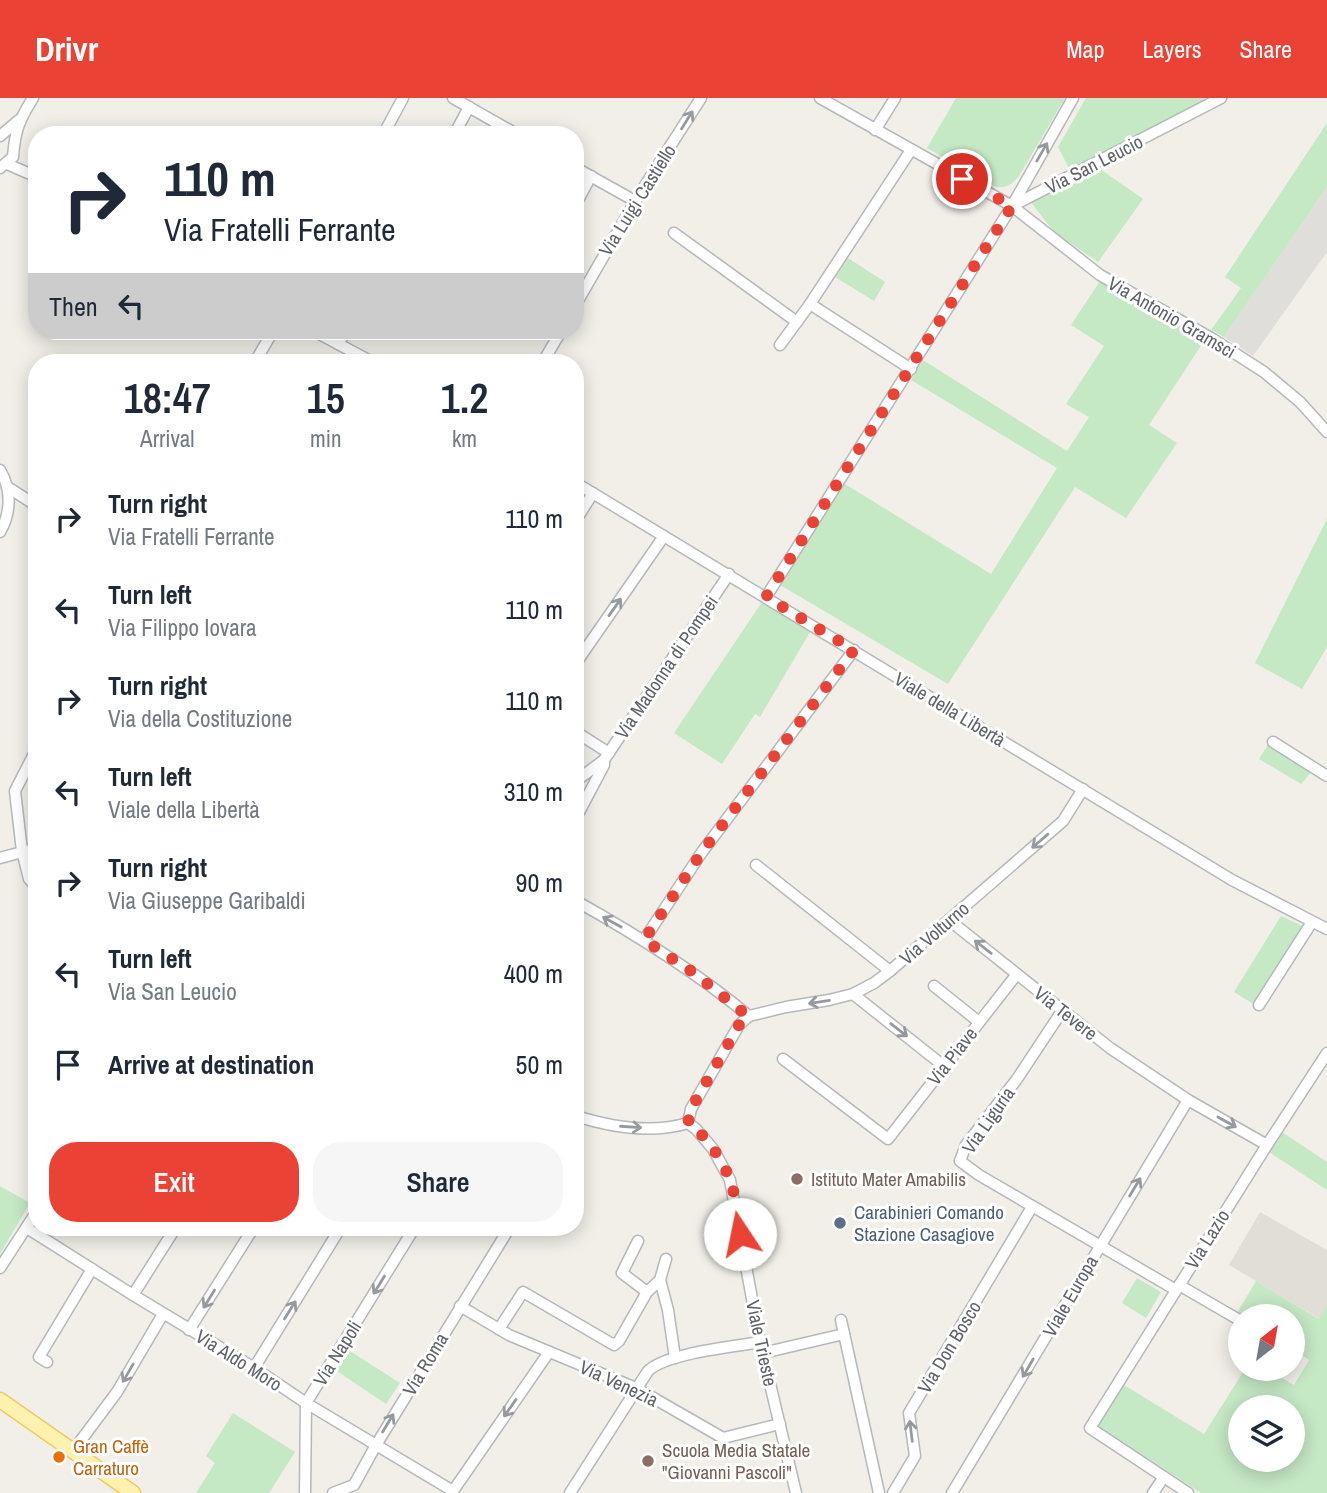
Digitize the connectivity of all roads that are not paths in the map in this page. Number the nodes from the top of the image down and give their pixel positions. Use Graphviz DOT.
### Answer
graph roads {
  1 [pos="33,98"];
  2 [pos="403,98"];
  3 [pos="453,98"];
  4 [pos="701,98"];
  5 [pos="820,98"];
  6 [pos="895,98"];
  7 [pos="1073,98"];
  8 [pos="1221,98"];
  9 [pos="469,107"];
  10 [pos="19,120"];
  11 [pos="388,126"];
  12 [pos="459,126"];
  13 [pos="502,126"];
  14 [pos="875,130"];
  15 [pos="0,138"];
  16 [pos="13,150"];
  17 [pos="911,150"];
  18 [pos="3,166"];
  19 [pos="28,169"];
  20 [pos="584,172"];
  21 [pos="28,173"];
  22 [pos="591,176"];
  23 [pos="584,189"];
  24 [pos="1025,199"];
  25 [pos="635,201"];
  26 [pos="1012,206"];
  27 [pos="1035,222"];
  28 [pos="674,233"];
  29 [pos="584,290"];
  30 [pos="810,304"];
  31 [pos="797,322"];
  32 [pos="331,340"];
  33 [pos="340,340"];
  34 [pos="338,344"];
  35 [pos="780,345"];
  36 [pos="357,354"];
  37 [pos="911,369"];
  38 [pos="1327,432"];
  39 [pos="0,470"];
  40 [pos="9,488"];
  41 [pos="584,489"];
  42 [pos="593,494"];
  43 [pos="28,500"];
  44 [pos="584,508"];
  45 [pos="0,532"];
  46 [pos="664,536"];
  47 [pos="729,574"];
  48 [pos="766,597"];
  49 [pos="854,650"];
  50 [pos="584,651"];
  51 [pos="584,738"];
  52 [pos="1273,742"];
  53 [pos="606,756"];
  54 [pos="28,765"];
  55 [pos="584,774"];
  56 [pos="1327,776"];
  57 [pos="1083,789"];
  58 [pos="584,803"];
  59 [pos="28,850"];
  60 [pos="23,851"];
  61 [pos="0,858"];
  62 [pos="756,866"];
  63 [pos="28,874"];
  64 [pos="584,906"];
  65 [pos="949,920"];
  66 [pos="1312,922"];
  67 [pos="1327,929"];
  68 [pos="644,940"];
  69 [pos="890,971"];
  70 [pos="1017,974"];
  71 [pos="934,985"];
  72 [pos="853,994"];
  73 [pos="1259,1005"];
  74 [pos="1062,1011"];
  75 [pos="748,1016"];
  76 [pos="979,1022"];
  77 [pos="1327,1053"];
  78 [pos="783,1059"];
  79 [pos="944,1067"];
  80 [pos="1188,1100"];
  81 [pos="584,1120"];
  82 [pos="688,1123"];
  83 [pos="1267,1144"];
  84 [pos="1032,1207"];
  85 [pos="28,1225"];
  86 [pos="26,1228"];
  87 [pos="39,1236"];
  88 [pos="170,1236"];
  89 [pos="248,1236"];
  90 [pos="335,1236"];
  91 [pos="409,1236"];
  92 [pos="504,1236"];
  93 [pos="638,1241"];
  94 [pos="1099,1246"];
  95 [pos="666,1259"];
  96 [pos="0,1268"];
  97 [pos="92,1269"];
  98 [pos="660,1280"];
  99 [pos="1177,1288"];
  100 [pos="647,1292"];
  101 [pos="133,1296"];
  102 [pos="460,1306"];
  103 [pos="163,1314"];
  104 [pos="1228,1314"];
  105 [pos="841,1320"];
  106 [pos="499,1329"];
  107 [pos="189,1330"];
  108 [pos="844,1334"];
  109 [pos="762,1348"];
  110 [pos="549,1352"];
  111 [pos="675,1358"];
  112 [pos="47,1362"];
  113 [pos="254,1368"];
  114 [pos="636,1388"];
  115 [pos="0,1400"];
  116 [pos="306,1403"];
  117 [pos="780,1424"];
  118 [pos="376,1445"];
  119 [pos="73,1451"];
  120 [pos="1164,1477"];
  121 [pos="134,1493"];
  122 [pos="305,1493"];
  123 [pos="333,1493"];
  124 [pos="570,1493"];
  125 [pos="796,1493"];
  126 [pos="879,1493"];
  127 [pos="893,1493"];
  128 [pos="952,1493"];
  129 [pos="1153,1493"];
  130 [pos="1188,1493"];
  1 -- 10 [label="street"];
  2 -- 11 [label="street"];
  3 -- 9 [label="street"];
  25 -- 4 [label="street, Via Luigi Castiello, one-way"];
  5 -- 14 [label="street"];
  6 -- 14 [label="street"];
  26 -- 7 [label="street, one-way"];
  8 -- 24 [label="street, Via San Leucio"];
  9 -- 12 [label="street"];
  9 -- 13 [label="street"];
  10 -- 15 [label="street"];
  10 -- 16 [label="street"];
  14 -- 17 [label="street"];
  15 -- 16 [label="street"];
  16 -- 18 [label="street"];
  16 -- 19 [label="street"];
  17 -- 26 [label="street"];
  17 -- 30 [label="street"];
  18 -- 21 [label="street"];
  20 -- 22 [label="street"];
  22 -- 23 [label="street"];
  22 -- 25 [label="street"];
  24 -- 26 [label="street, Via San Leucio"];
  24 -- 27 [label="street"];
  25 -- 29 [label="street, Via Luigi Castiello"];
  26 -- 27 [label="street, Via Antonio Gramsci"];
  26 -- 37 [label="street"];
  27 -- 38 [label="street, Via Antonio Gramsci"];
  28 -- 31 [label="street"];
  30 -- 31 [label="street"];
  30 -- 37 [label="street"];
  31 -- 35 [label="street"];
  32 -- 34 [label="street"];
  33 -- 34 [label="street"];
  34 -- 36 [label="street"];
  37 -- 48 [label="street"];
  39 -- 40 [label="street"];
  40 -- 43 [label="street"];
  40 -- 45 [label="street"];
  41 -- 42 [label="street, Viale della Libertà"];
  42 -- 44 [label="street"];
  42 -- 46 [label="street, Viale della Libertà"];
  46 -- 47 [label="street, Viale della Libertà"];
  50 -- 46 [label="street, one-way"];
  47 -- 48 [label="street, Viale della Libertà"];
  47 -- 53 [label="street, Via Madonna di Pompei"];
  48 -- 49 [label="street, Viale della Libertà"];
  49 -- 57 [label="street, Viale della Libertà"];
  49 -- 68 [label="street"];
  51 -- 53 [label="street"];
  52 -- 56 [label="street"];
  53 -- 55 [label="street"];
  53 -- 58 [label="street"];
  54 -- 60 [label="street"];
  57 -- 65 [label="street, Via Volturno, one-way"];
  57 -- 66 [label="street, Viale della Libertà"];
  59 -- 60 [label="street"];
  60 -- 61 [label="street"];
  60 -- 63 [label="street"];
  62 -- 69 [label="street"];
  68 -- 64 [label="street, one-way"];
  65 -- 69 [label="street, Via Volturno"];
  70 -- 65 [label="street, Via Tevere, one-way"];
  66 -- 67 [label="street, Viale della Libertà"];
  66 -- 73 [label="street"];
  68 -- 75 [label="street"];
  69 -- 72 [label="street, Via Volturno"];
  70 -- 74 [label="street, Via Tevere"];
  70 -- 76 [label="street, Via Piave"];
  71 -- 76 [label="street"];
  72 -- 75 [label="street, Via Volturno, one-way"];
  72 -- 79 [label="street, one-way"];
  74 -- 80 [label="street, Via Tevere"];
  74 -- 84 [label="street, Via Liguria"];
  75 -- 82 [label="street"];
  76 -- 79 [label="street, Via Piave"];
  77 -- 83 [label="street, Via Lazio"];
  78 -- 79 [label="street, Via Piave"];
  80 -- 83 [label="street, Via Tevere, one-way"];
  94 -- 80 [label="street, Viale Europa, one-way"];
  81 -- 82 [label="street, one-way"];
  82 -- 109 [label="street, Viale Trieste"];
  83 -- 99 [label="street, Via Lazio"];
  84 -- 94 [label="street, Via Liguria"];
  127 -- 84 [label="street, Via Don Bosco, one-way"];
  85 -- 86 [label="street"];
  86 -- 96 [label="street"];
  87 -- 97 [label="street, Via Aldo Moro"];
  88 -- 101 [label="street"];
  89 -- 107 [label="street, one-way"];
  113 -- 90 [label="street, one-way"];
  91 -- 116 [label="street, Via Napoli, one-way"];
  92 -- 102 [label="street, Via Roma"];
  93 -- 100 [label="street"];
  94 -- 99 [label="street, Via Liguria"];
  94 -- 128 [label="street, Viale Europa, one-way"];
  95 -- 98 [label="street"];
  97 -- 101 [label="street, Via Aldo Moro"];
  97 -- 112 [label="street"];
  98 -- 100 [label="street"];
  98 -- 111 [label="street"];
  99 -- 104 [label="street, Via Liguria"];
  99 -- 120 [label="street, Via Lazio"];
  100 -- 106 [label="street"];
  101 -- 103 [label="street, Via Aldo Moro"];
  102 -- 106 [label="street, Via Venezia"];
  118 -- 102 [label="street, Via Roma, one-way"];
  103 -- 107 [label="street, Via Aldo Moro"];
  103 -- 119 [label="street, one-way"];
  105 -- 108 [label="street"];
  106 -- 110 [label="street, Via Venezia"];
  107 -- 113 [label="street, Via Aldo Moro"];
  108 -- 109 [label="street"];
  108 -- 126 [label="street"];
  109 -- 111 [label="street"];
  109 -- 117 [label="street, Viale Trieste"];
  110 -- 114 [label="street, Via Venezia"];
  110 -- 118 [label="street, Via Aldo Moro, one-way"];
  111 -- 114 [label="street"];
  113 -- 116 [label="street, Via Aldo Moro"];
  114 -- 117 [label="street, Via Venezia"];
  114 -- 124 [label="street"];
  115 -- 119 [label="main road"];
  116 -- 118 [label="street, Via Aldo Moro"];
  116 -- 122 [label="street, Via Napoli"];
  117 -- 125 [label="street, Viale Trieste"];
  118 -- 123 [label="street, Via Roma"];
  119 -- 121 [label="main road"];
  120 -- 129 [label="street"];
  120 -- 130 [label="street"];
}
